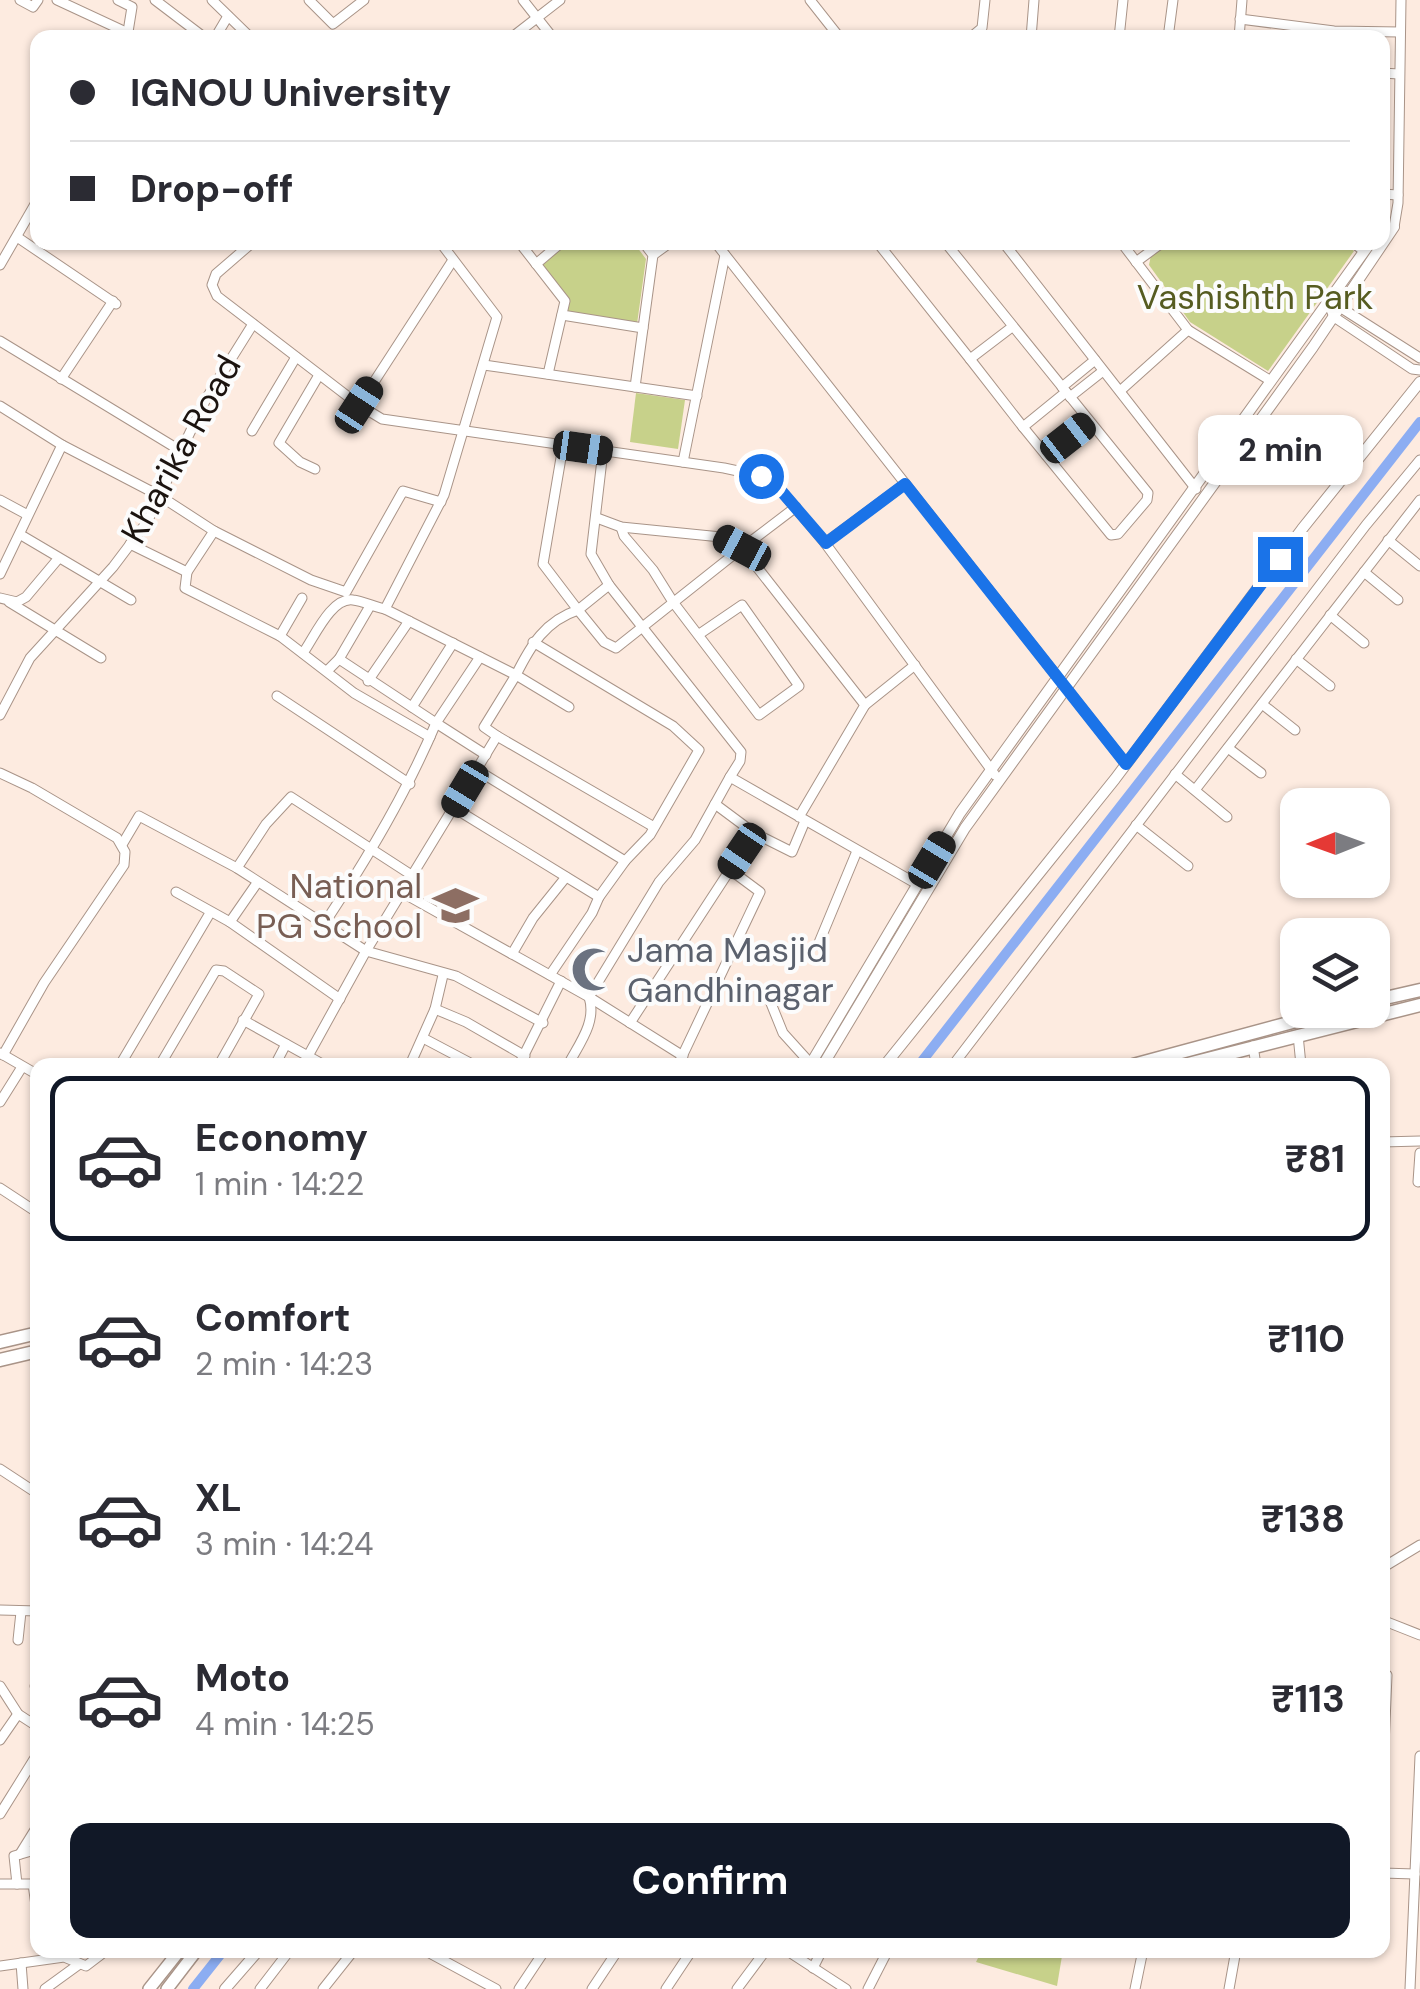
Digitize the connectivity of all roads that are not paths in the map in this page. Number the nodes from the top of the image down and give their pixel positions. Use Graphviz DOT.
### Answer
graph roads {
  1 [pos="20,0"];
  2 [pos="38,0"];
  3 [pos="58,0"];
  4 [pos="118,0"];
  5 [pos="155,0"];
  6 [pos="212,0"];
  7 [pos="309,0"];
  8 [pos="364,0"];
  9 [pos="523,0"];
  10 [pos="560,0"];
  11 [pos="810,0"];
  12 [pos="985,0"];
  13 [pos="1034,0"];
  14 [pos="1123,0"];
  15 [pos="1173,0"];
  16 [pos="1242,0"];
  17 [pos="1400,0"];
  18 [pos="228,16"];
  19 [pos="537,18"];
  20 [pos="1240,19"];
  21 [pos="118,30"];
  22 [pos="129,30"];
  23 [pos="194,30"];
  24 [pos="220,30"];
  25 [pos="243,30"];
  26 [pos="521,30"];
  27 [pos="547,30"];
  28 [pos="834,30"];
  29 [pos="980,30"];
  30 [pos="1031,30"];
  31 [pos="1121,30"];
  32 [pos="1169,30"];
  33 [pos="1239,30"];
  34 [pos="1326,30"];
  35 [pos="1390,32"];
  36 [pos="1400,32"];
  37 [pos="1390,73"];
  38 [pos="1400,74"];
  39 [pos="1390,194"];
  40 [pos="1398,195"];
  41 [pos="30,213"];
  42 [pos="1394,228"];
  43 [pos="1390,230"];
  44 [pos="1390,234"];
  45 [pos="16,238"];
  46 [pos="30,247"];
  47 [pos="35,250"];
  48 [pos="244,250"];
  49 [pos="446,250"];
  50 [pos="525,250"];
  51 [pos="553,250"];
  52 [pos="649,250"];
  53 [pos="661,250"];
  54 [pos="722,250"];
  55 [pos="882,250"];
  56 [pos="951,250"];
  57 [pos="1009,250"];
  58 [pos="1126,250"];
  59 [pos="1152,250"];
  60 [pos="1366,250"];
  61 [pos="1379,250"];
  62 [pos="726,255"];
  63 [pos="654,256"];
  64 [pos="453,260"];
  65 [pos="1136,262"];
  66 [pos="536,264"];
  67 [pos="0,265"];
  68 [pos="1328,302"];
  69 [pos="1342,306"];
  70 [pos="562,315"];
  71 [pos="1334,317"];
  72 [pos="253,324"];
  73 [pos="1012,327"];
  74 [pos="643,328"];
  75 [pos="1188,330"];
  76 [pos="0,341"];
  77 [pos="296,357"];
  78 [pos="970,358"];
  79 [pos="1420,358"];
  80 [pos="1095,360"];
  81 [pos="484,365"];
  82 [pos="1420,370"];
  83 [pos="1104,371"];
  84 [pos="548,374"];
  85 [pos="319,375"];
  86 [pos="61,379"];
  87 [pos="1271,382"];
  88 [pos="1420,382"];
  89 [pos="635,387"];
  90 [pos="1066,392"];
  91 [pos="1120,392"];
  92 [pos="697,396"];
  93 [pos="359,405"];
  94 [pos="0,406"];
  95 [pos="1089,422"];
  96 [pos="1023,427"];
  97 [pos="252,431"];
  98 [pos="462,432"];
  99 [pos="62,445"];
  100 [pos="563,446"];
  101 [pos="181,451"];
  102 [pos="603,451"];
  103 [pos="1046,455"];
  104 [pos="1420,460"];
  105 [pos="683,462"];
  106 [pos="316,469"];
  107 [pos="905,484"];
  108 [pos="1194,488"];
  109 [pos="160,496"];
  110 [pos="1204,499"];
  111 [pos="0,500"];
  112 [pos="1420,501"];
  113 [pos="440,502"];
  114 [pos="796,508"];
  115 [pos="26,514"];
  116 [pos="597,518"];
  117 [pos="621,526"];
  118 [pos="214,531"];
  119 [pos="22,536"];
  120 [pos="1388,540"];
  121 [pos="826,543"];
  122 [pos="130,544"];
  123 [pos="742,548"];
  124 [pos="58,558"];
  125 [pos="1420,566"];
  126 [pos="187,572"];
  127 [pos="1364,572"];
  128 [pos="0,574"];
  129 [pos="100,582"];
  130 [pos="609,584"];
  131 [pos="302,598"];
  132 [pos="5,600"];
  133 [pos="131,600"];
  134 [pos="1398,600"];
  135 [pos="673,602"];
  136 [pos="370,606"];
  137 [pos="384,609"];
  138 [pos="578,610"];
  139 [pos="1330,616"];
  140 [pos="409,622"];
  141 [pos="642,626"];
  142 [pos="56,632"];
  143 [pos="698,635"];
  144 [pos="280,636"];
  145 [pos="533,642"];
  146 [pos="453,643"];
  147 [pos="1364,643"];
  148 [pos="304,653"];
  149 [pos="480,657"];
  150 [pos="101,658"];
  151 [pos="338,659"];
  152 [pos="1296,659"];
  153 [pos="915,665"];
  154 [pos="327,671"];
  155 [pos="516,675"];
  156 [pos="1057,679"];
  157 [pos="368,681"];
  158 [pos="1330,686"];
  159 [pos="1066,690"];
  160 [pos="277,696"];
  161 [pos="1262,704"];
  162 [pos="865,705"];
  163 [pos="412,706"];
  164 [pos="569,707"];
  165 [pos="0,716"];
  166 [pos="436,722"];
  167 [pos="1296,730"];
  168 [pos="497,736"];
  169 [pos="430,737"];
  170 [pos="1228,748"];
  171 [pos="486,755"];
  172 [pos="1126,764"];
  173 [pos="476,770"];
  174 [pos="991,770"];
  175 [pos="0,773"];
  176 [pos="1261,773"];
  177 [pos="1175,774"];
  178 [pos="730,777"];
  179 [pos="999,781"];
  180 [pos="410,784"];
  181 [pos="1194,790"];
  182 [pos="715,804"];
  183 [pos="454,808"];
  184 [pos="1227,817"];
  185 [pos="802,819"];
  186 [pos="1136,824"];
  187 [pos="654,827"];
  188 [pos="754,832"];
  189 [pos="122,844"];
  190 [pos="374,850"];
  191 [pos="856,851"];
  192 [pos="625,860"];
  193 [pos="1188,866"];
  194 [pos="237,868"];
  195 [pos="729,870"];
  196 [pos="413,876"];
  197 [pos="566,878"];
  198 [pos="256,884"];
  199 [pos="918,884"];
  200 [pos="176,892"];
  201 [pos="403,893"];
  202 [pos="598,897"];
  203 [pos="210,913"];
  204 [pos="230,922"];
  205 [pos="324,924"];
  206 [pos="818,946"];
  207 [pos="366,951"];
  208 [pos="512,954"];
  209 [pos="443,975"];
  210 [pos="550,975"];
  211 [pos="561,981"];
  212 [pos="1420,990"];
  213 [pos="766,991"];
  214 [pos="590,997"];
  215 [pos="1390,998"];
  216 [pos="340,999"];
  217 [pos="1420,1005"];
  218 [pos="435,1010"];
  219 [pos="243,1020"];
  220 [pos="542,1023"];
  221 [pos="630,1023"];
  222 [pos="1280,1025"];
  223 [pos="1298,1035"];
  224 [pos="422,1038"];
  225 [pos="286,1044"];
  226 [pos="1253,1046"];
  227 [pos="2,1054"];
  228 [pos="308,1056"];
  229 [pos="124,1058"];
  230 [pos="164,1058"];
  231 [pos="223,1058"];
  232 [pos="279,1058"];
  233 [pos="312,1058"];
  234 [pos="413,1058"];
  235 [pos="461,1058"];
  236 [pos="519,1058"];
  237 [pos="523,1058"];
  238 [pos="572,1058"];
  239 [pos="676,1058"];
  240 [pos="681,1058"];
  241 [pos="805,1058"];
  242 [pos="815,1058"];
  243 [pos="827,1058"];
  244 [pos="891,1058"];
  245 [pos="958,1058"];
  246 [pos="1159,1058"];
  247 [pos="1209,1058"];
  248 [pos="1255,1058"];
  249 [pos="1300,1058"];
  250 [pos="22,1066"];
  251 [pos="30,1070"];
  252 [pos="0,1102"];
  253 [pos="1420,1141"];
  254 [pos="1390,1142"];
  255 [pos="1420,1153"];
  256 [pos="1418,1182"];
  257 [pos="3,1190"];
  258 [pos="0,1204"];
  259 [pos="30,1208"];
  260 [pos="30,1335"];
  261 [pos="0,1342"];
  262 [pos="30,1353"];
  263 [pos="0,1360"];
  264 [pos="0,1469"];
  265 [pos="30,1489"];
  266 [pos="1420,1545"];
  267 [pos="1390,1563"];
  268 [pos="0,1610"];
  269 [pos="21,1612"];
  270 [pos="30,1612"];
  271 [pos="1390,1623"];
  272 [pos="1420,1635"];
  273 [pos="18,1640"];
  274 [pos="0,1686"];
  275 [pos="18,1714"];
  276 [pos="30,1722"];
  277 [pos="0,1740"];
  278 [pos="1420,1756"];
  279 [pos="30,1766"];
  280 [pos="0,1814"];
  281 [pos="30,1838"];
  282 [pos="30,1851"];
  283 [pos="20,1854"];
  284 [pos="1390,1873"];
  285 [pos="1415,1874"];
  286 [pos="0,1884"];
  287 [pos="18,1884"];
  288 [pos="30,1884"];
  289 [pos="32,1958"];
  290 [pos="64,1958"];
  291 [pos="97,1958"];
  292 [pos="174,1958"];
  293 [pos="191,1958"];
  294 [pos="252,1958"];
  295 [pos="284,1958"];
  296 [pos="348,1958"];
  297 [pos="439,1958"];
  298 [pos="540,1958"];
  299 [pos="613,1958"];
  300 [pos="687,1958"];
  301 [pos="760,1958"];
  302 [pos="798,1958"];
  303 [pos="818,1958"];
  304 [pos="884,1958"];
  305 [pos="1142,1958"];
  306 [pos="1234,1958"];
  307 [pos="21,1962"];
  308 [pos="78,1965"];
  309 [pos="0,1966"];
  310 [pos="813,1968"];
  311 [pos="477,1978"];
  312 [pos="24,1989"];
  313 [pos="45,1989"];
  314 [pos="149,1989"];
  315 [pos="166,1989"];
  316 [pos="226,1989"];
  317 [pos="260,1989"];
  318 [pos="323,1989"];
  319 [pos="470,1989"];
  320 [pos="496,1989"];
  321 [pos="519,1989"];
  322 [pos="592,1989"];
  323 [pos="666,1989"];
  324 [pos="737,1989"];
  325 [pos="846,1989"];
  326 [pos="868,1989"];
  327 [pos="1136,1989"];
  328 [pos="1228,1989"];
  329 [pos="1410,1989"];
  1 -- 2 [label="street"];
  3 -- 21 [label="street"];
  4 -- 22 [label="street"];
  5 -- 23 [label="street"];
  6 -- 18 [label="street"];
  7 -- 8 [label="street"];
  9 -- 19 [label="street"];
  10 -- 19 [label="street"];
  11 -- 28 [label="street"];
  12 -- 29 [label="street"];
  13 -- 30 [label="street"];
  14 -- 31 [label="street"];
  15 -- 32 [label="street"];
  16 -- 20 [label="street"];
  17 -- 36 [label="street"];
  18 -- 24 [label="street"];
  18 -- 25 [label="street"];
  19 -- 26 [label="street"];
  19 -- 27 [label="street"];
  20 -- 33 [label="street"];
  20 -- 34 [label="street"];
  35 -- 36 [label="street"];
  36 -- 38 [label="street"];
  37 -- 38 [label="street"];
  38 -- 40 [label="street"];
  39 -- 40 [label="street"];
  40 -- 42 [label="street"];
  41 -- 45 [label="street"];
  42 -- 43 [label="street"];
  42 -- 44 [label="street"];
  45 -- 46 [label="street"];
  45 -- 67 [label="street"];
  47 -- 86 [label="street"];
  48 -- 72 [label="street"];
  49 -- 64 [label="street"];
  50 -- 66 [label="street"];
  51 -- 66 [label="street"];
  52 -- 63 [label="street"];
  53 -- 63 [label="street"];
  54 -- 62 [label="street"];
  55 -- 78 [label="street"];
  56 -- 73 [label="street"];
  57 -- 80 [label="street"];
  58 -- 65 [label="street"];
  59 -- 65 [label="street"];
  60 -- 68 [label="street"];
  61 -- 69 [label="street"];
  62 -- 92 [label="street"];
  62 -- 107 [label="street"];
  63 -- 74 [label="street"];
  64 -- 81 [label="street"];
  64 -- 93 [label="street"];
  65 -- 75 [label="street"];
  66 -- 70 [label="street"];
  68 -- 69 [label="street"];
  68 -- 71 [label="street"];
  68 -- 87 [label="street"];
  69 -- 71 [label="street"];
  69 -- 79 [label="street"];
  70 -- 74 [label="street"];
  70 -- 84 [label="street"];
  71 -- 82 [label="street"];
  71 -- 110 [label="street"];
  72 -- 77 [label="street"];
  72 -- 101 [label="street, Kharika Road"];
  73 -- 78 [label="street"];
  73 -- 90 [label="street"];
  74 -- 89 [label="street"];
  75 -- 87 [label="street"];
  75 -- 91 [label="street"];
  76 -- 86 [label="street"];
  77 -- 85 [label="street"];
  77 -- 97 [label="street"];
  78 -- 96 [label="street"];
  80 -- 83 [label="street"];
  80 -- 90 [label="street"];
  81 -- 84 [label="street"];
  81 -- 98 [label="street"];
  83 -- 90 [label="street"];
  83 -- 91 [label="street"];
  84 -- 89 [label="street"];
  85 -- 93 [label="street"];
  85 -- 106 [label="street"];
  86 -- 101 [label="street"];
  87 -- 108 [label="street"];
  88 -- 172 [label="street"];
  89 -- 92 [label="street"];
  90 -- 95 [label="street"];
  90 -- 96 [label="street"];
  91 -- 108 [label="street"];
  92 -- 105 [label="street"];
  93 -- 98 [label="street"];
  94 -- 99 [label="street"];
  95 -- 103 [label="street"];
  95 -- 103 [label="street"];
  96 -- 103 [label="street"];
  98 -- 100 [label="street"];
  98 -- 113 [label="street"];
  99 -- 109 [label="street"];
  99 -- 115 [label="street"];
  100 -- 102 [label="street"];
  100 -- 138 [label="street"];
  101 -- 109 [label="street, Kharika Road"];
  102 -- 105 [label="street"];
  102 -- 116 [label="street"];
  104 -- 177 [label="street"];
  105 -- 114 [label="street"];
  107 -- 121 [label="street"];
  107 -- 156 [label="street"];
  108 -- 110 [label="street"];
  108 -- 156 [label="street"];
  109 -- 118 [label="street"];
  109 -- 122 [label="street, Kharika Road"];
  110 -- 159 [label="street"];
  111 -- 115 [label="street"];
  112 -- 120 [label="street"];
  113 -- 118 [label="street"];
  113 -- 137 [label="street"];
  114 -- 121 [label="street"];
  114 -- 123 [label="street"];
  115 -- 119 [label="street"];
  116 -- 117 [label="street"];
  116 -- 130 [label="street"];
  117 -- 123 [label="street"];
  117 -- 135 [label="street"];
  118 -- 126 [label="street"];
  119 -- 124 [label="street"];
  119 -- 128 [label="street"];
  120 -- 125 [label="street"];
  120 -- 127 [label="street"];
  121 -- 153 [label="street"];
  122 -- 126 [label="street"];
  122 -- 129 [label="street, Kharika Road"];
  123 -- 135 [label="street"];
  123 -- 162 [label="street"];
  124 -- 129 [label="street"];
  124 -- 132 [label="street"];
  126 -- 144 [label="street"];
  127 -- 134 [label="street"];
  127 -- 139 [label="street"];
  129 -- 133 [label="street"];
  129 -- 142 [label="street, Kharika Road"];
  130 -- 138 [label="street"];
  130 -- 141 [label="street"];
  131 -- 144 [label="street"];
  132 -- 142 [label="street"];
  135 -- 141 [label="street"];
  135 -- 143 [label="street"];
  136 -- 137 [label="street"];
  136 -- 148 [label="street"];
  136 -- 151 [label="street"];
  137 -- 140 [label="street"];
  138 -- 141 [label="street"];
  138 -- 145 [label="street"];
  139 -- 147 [label="street"];
  139 -- 152 [label="street"];
  140 -- 146 [label="street"];
  140 -- 157 [label="street"];
  141 -- 178 [label="street"];
  142 -- 150 [label="street"];
  142 -- 165 [label="street, Kharika Road"];
  143 -- 143 [label="street"];
  144 -- 148 [label="street"];
  145 -- 155 [label="street"];
  145 -- 187 [label="street"];
  146 -- 149 [label="street"];
  146 -- 163 [label="street"];
  148 -- 154 [label="street"];
  149 -- 155 [label="street"];
  149 -- 166 [label="street"];
  151 -- 154 [label="street"];
  151 -- 157 [label="street"];
  152 -- 158 [label="street"];
  152 -- 161 [label="street"];
  153 -- 162 [label="street"];
  153 -- 174 [label="street"];
  154 -- 169 [label="street"];
  155 -- 164 [label="street"];
  155 -- 168 [label="street"];
  156 -- 159 [label="street"];
  156 -- 174 [label="street"];
  157 -- 163 [label="street"];
  159 -- 172 [label="street"];
  159 -- 179 [label="street"];
  160 -- 180 [label="street"];
  161 -- 167 [label="street"];
  161 -- 170 [label="street"];
  162 -- 185 [label="street"];
  163 -- 166 [label="street"];
  166 -- 169 [label="street"];
  166 -- 171 [label="street"];
  168 -- 171 [label="street"];
  168 -- 187 [label="street"];
  169 -- 180 [label="street"];
  170 -- 176 [label="street"];
  170 -- 181 [label="street"];
  171 -- 173 [label="street"];
  172 -- 244 [label="street"];
  173 -- 183 [label="street"];
  173 -- 192 [label="street"];
  174 -- 179 [label="street"];
  174 -- 199 [label="street"];
  175 -- 189 [label="street"];
  177 -- 181 [label="street"];
  177 -- 186 [label="street"];
  178 -- 182 [label="street"];
  178 -- 185 [label="street"];
  179 -- 243 [label="street"];
  180 -- 190 [label="street"];
  181 -- 184 [label="street"];
  182 -- 188 [label="street"];
  182 -- 214 [label="street"];
  183 -- 196 [label="street"];
  183 -- 197 [label="street"];
  185 -- 188 [label="street"];
  185 -- 191 [label="street"];
  186 -- 193 [label="street"];
  186 -- 245 [label="street"];
  187 -- 192 [label="street"];
  188 -- 195 [label="street"];
  189 -- 194 [label="street"];
  189 -- 227 [label="street"];
  190 -- 194 [label="street"];
  190 -- 196 [label="street"];
  190 -- 205 [label="street"];
  191 -- 199 [label="street"];
  191 -- 206 [label="street"];
  192 -- 202 [label="street"];
  194 -- 198 [label="street"];
  195 -- 221 [label="street"];
  195 -- 240 [label="street"];
  196 -- 201 [label="street"];
  197 -- 202 [label="street"];
  197 -- 208 [label="street"];
  198 -- 204 [label="street"];
  198 -- 205 [label="street"];
  199 -- 242 [label="street"];
  200 -- 203 [label="street"];
  201 -- 207 [label="street"];
  201 -- 208 [label="street"];
  202 -- 210 [label="street"];
  203 -- 204 [label="street"];
  203 -- 229 [label="street"];
  204 -- 216 [label="street"];
  205 -- 207 [label="street"];
  207 -- 209 [label="street"];
  207 -- 216 [label="street"];
  208 -- 210 [label="street"];
  209 -- 218 [label="street"];
  209 -- 220 [label="street"];
  210 -- 211 [label="street"];
  211 -- 214 [label="street"];
  211 -- 220 [label="street"];
  212 -- 215 [label="main road"];
  213 -- 241 [label="street"];
  214 -- 221 [label="street"];
  214 -- 238 [label="street"];
  216 -- 228 [label="street"];
  217 -- 223 [label="main road"];
  218 -- 224 [label="street"];
  218 -- 236 [label="street"];
  219 -- 225 [label="street"];
  219 -- 230 [label="street"];
  219 -- 231 [label="street"];
  220 -- 237 [label="street"];
  221 -- 239 [label="street"];
  222 -- 246 [label="main road"];
  223 -- 226 [label="main road"];
  223 -- 249 [label="street"];
  224 -- 234 [label="street"];
  224 -- 235 [label="street"];
  225 -- 228 [label="street"];
  225 -- 232 [label="street"];
  226 -- 247 [label="main road"];
  226 -- 248 [label="street"];
  227 -- 250 [label="street"];
  228 -- 233 [label="street"];
  250 -- 251 [label="street"];
  250 -- 252 [label="street"];
  253 -- 254 [label="street"];
  255 -- 256 [label="street"];
  257 -- 258 [label="street"];
  257 -- 259 [label="street"];
  260 -- 261 [label="main road"];
  262 -- 263 [label="main road"];
  264 -- 265 [label="street"];
  266 -- 267 [label="street"];
  268 -- 269 [label="street"];
  269 -- 270 [label="street"];
  269 -- 273 [label="street"];
  271 -- 272 [label="street"];
  274 -- 275 [label="street"];
  275 -- 276 [label="street"];
  275 -- 277 [label="street"];
  278 -- 285 [label="street"];
  279 -- 280 [label="street"];
  281 -- 283 [label="street"];
  282 -- 283 [label="street"];
  283 -- 287 [label="street"];
  284 -- 285 [label="street"];
  285 -- 329 [label="street"];
  286 -- 287 [label="street"];
  287 -- 288 [label="street"];
  289 -- 307 [label="street"];
  290 -- 308 [label="street"];
  291 -- 308 [label="street"];
  292 -- 314 [label="main road"];
  293 -- 315 [label="main road"];
  294 -- 316 [label="street"];
  295 -- 317 [label="street"];
  296 -- 318 [label="street"];
  297 -- 311 [label="street"];
  298 -- 321 [label="street"];
  299 -- 322 [label="street"];
  300 -- 323 [label="street"];
  301 -- 324 [label="street"];
  302 -- 310 [label="street"];
  303 -- 310 [label="street"];
  304 -- 326 [label="street"];
  305 -- 327 [label="street"];
  306 -- 328 [label="street"];
  307 -- 309 [label="street"];
  307 -- 312 [label="street"];
  308 -- 313 [label="street"];
  310 -- 325 [label="street"];
  311 -- 319 [label="street"];
  311 -- 320 [label="street"];
}
